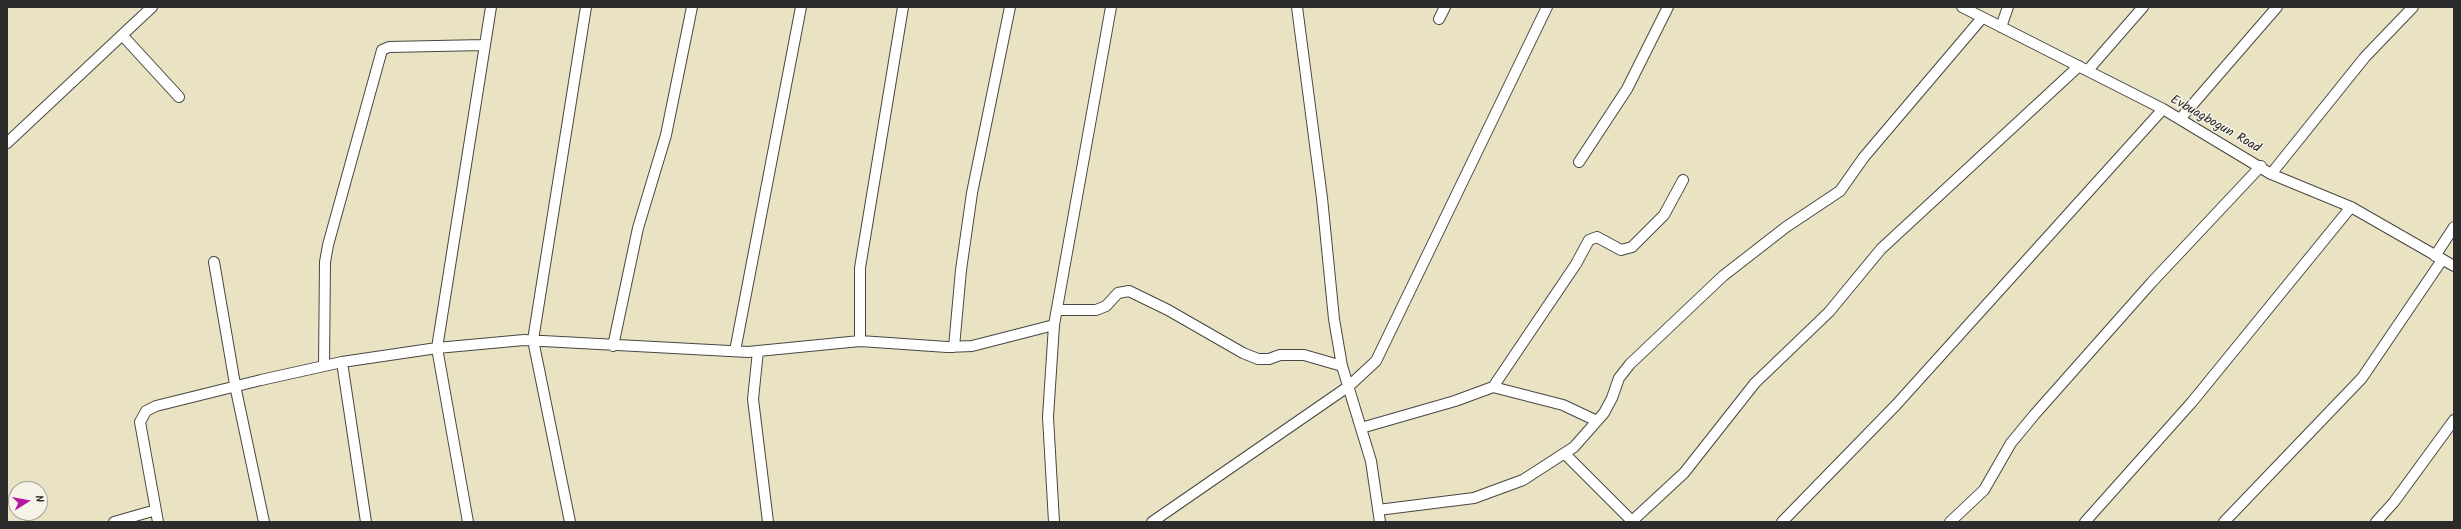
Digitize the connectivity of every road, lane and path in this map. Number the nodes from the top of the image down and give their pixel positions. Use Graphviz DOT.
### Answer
graph roads {
  1 [pos="152,7"];
  2 [pos="491,7"];
  3 [pos="586,7"];
  4 [pos="692,7"];
  5 [pos="801,7"];
  6 [pos="903,7"];
  7 [pos="1010,7"];
  8 [pos="1111,7"];
  9 [pos="1297,7"];
  10 [pos="1445,7"];
  11 [pos="1547,7"];
  12 [pos="1668,7"];
  13 [pos="1962,7"];
  14 [pos="2008,7"];
  15 [pos="2143,7"];
  16 [pos="2277,7"];
  17 [pos="2413,7"];
  18 [pos="1982,18"];
  19 [pos="1439,19"];
  20 [pos="2001,27"];
  21 [pos="123,36"];
  22 [pos="484,45"];
  23 [pos="2084,68"];
  24 [pos="179,98"];
  25 [pos="2163,110"];
  26 [pos="2180,120"];
  27 [pos="7,142"];
  28 [pos="1579,162"];
  29 [pos="2261,166"];
  30 [pos="2270,174"];
  31 [pos="1683,180"];
  32 [pos="2351,207"];
  33 [pos="2454,227"];
  34 [pos="2439,258"];
  35 [pos="214,262"];
  36 [pos="2454,266"];
  37 [pos="1056,310"];
  38 [pos="1054,325"];
  39 [pos="533,340"];
  40 [pos="860,341"];
  41 [pos="613,346"];
  42 [pos="954,347"];
  43 [pos="438,348"];
  44 [pos="735,351"];
  45 [pos="758,351"];
  46 [pos="342,362"];
  47 [pos="324,366"];
  48 [pos="1342,366"];
  49 [pos="236,386"];
  50 [pos="1349,386"];
  51 [pos="1493,387"];
  52 [pos="2454,420"];
  53 [pos="1597,421"];
  54 [pos="1361,428"];
  55 [pos="1565,454"];
  56 [pos="156,510"];
  57 [pos="1378,510"];
  58 [pos="1632,521"];
  59 [pos="114,522"];
  60 [pos="158,522"];
  61 [pos="264,522"];
  62 [pos="366,522"];
  63 [pos="468,522"];
  64 [pos="570,522"];
  65 [pos="768,522"];
  66 [pos="1054,522"];
  67 [pos="1152,522"];
  68 [pos="1380,522"];
  69 [pos="1782,522"];
  70 [pos="1950,522"];
  71 [pos="2085,522"];
  72 [pos="2224,522"];
  73 [pos="2376,522"];
  1 -- 21 [label="street"];
  2 -- 22 [label="street"];
  3 -- 39 [label="street"];
  4 -- 41 [label="street"];
  5 -- 44 [label="street"];
  6 -- 40 [label="street"];
  7 -- 42 [label="street"];
  8 -- 37 [label="street"];
  9 -- 48 [label="street"];
  10 -- 19 [label="street"];
  11 -- 50 [label="street"];
  12 -- 28 [label="street"];
  13 -- 18 [label="street, Evbuagbogun Road"];
  14 -- 20 [label="street"];
  15 -- 23 [label="street"];
  16 -- 26 [label="street"];
  17 -- 30 [label="street"];
  18 -- 20 [label="street, Evbuagbogun Road"];
  18 -- 53 [label="street"];
  20 -- 23 [label="street, Evbuagbogun Road"];
  21 -- 24 [label="street"];
  21 -- 27 [label="street"];
  22 -- 43 [label="street"];
  22 -- 47 [label="street"];
  23 -- 25 [label="street, Evbuagbogun Road"];
  23 -- 58 [label="street"];
  25 -- 26 [label="street, Evbuagbogun Road"];
  25 -- 69 [label="street"];
  26 -- 29 [label="street, Evbuagbogun Road"];
  29 -- 30 [label="street, Evbuagbogun Road"];
  29 -- 70 [label="street"];
  30 -- 32 [label="street, Evbuagbogun Road"];
  31 -- 51 [label="street"];
  32 -- 34 [label="street, Evbuagbogun Road"];
  32 -- 71 [label="street"];
  33 -- 34 [label="street"];
  34 -- 36 [label="street, Evbuagbogun Road"];
  34 -- 72 [label="street"];
  35 -- 49 [label="street"];
  37 -- 38 [label="street"];
  37 -- 48 [label="street"];
  38 -- 42 [label="street"];
  38 -- 66 [label="street"];
  39 -- 41 [label="street"];
  39 -- 43 [label="street"];
  39 -- 64 [label="street"];
  40 -- 42 [label="street"];
  40 -- 45 [label="street"];
  41 -- 44 [label="street"];
  43 -- 46 [label="street"];
  43 -- 63 [label="street"];
  44 -- 45 [label="street"];
  45 -- 65 [label="street"];
  46 -- 47 [label="street"];
  46 -- 62 [label="street"];
  47 -- 49 [label="street"];
  48 -- 50 [label="street"];
  49 -- 56 [label="street"];
  49 -- 61 [label="street"];
  50 -- 54 [label="street"];
  50 -- 67 [label="street"];
  51 -- 53 [label="street"];
  51 -- 54 [label="street"];
  52 -- 73 [label="street"];
  53 -- 55 [label="street"];
  54 -- 57 [label="street"];
  55 -- 57 [label="street"];
  55 -- 58 [label="street"];
  56 -- 59 [label="street"];
  56 -- 60 [label="street"];
  57 -- 68 [label="street"];
}
